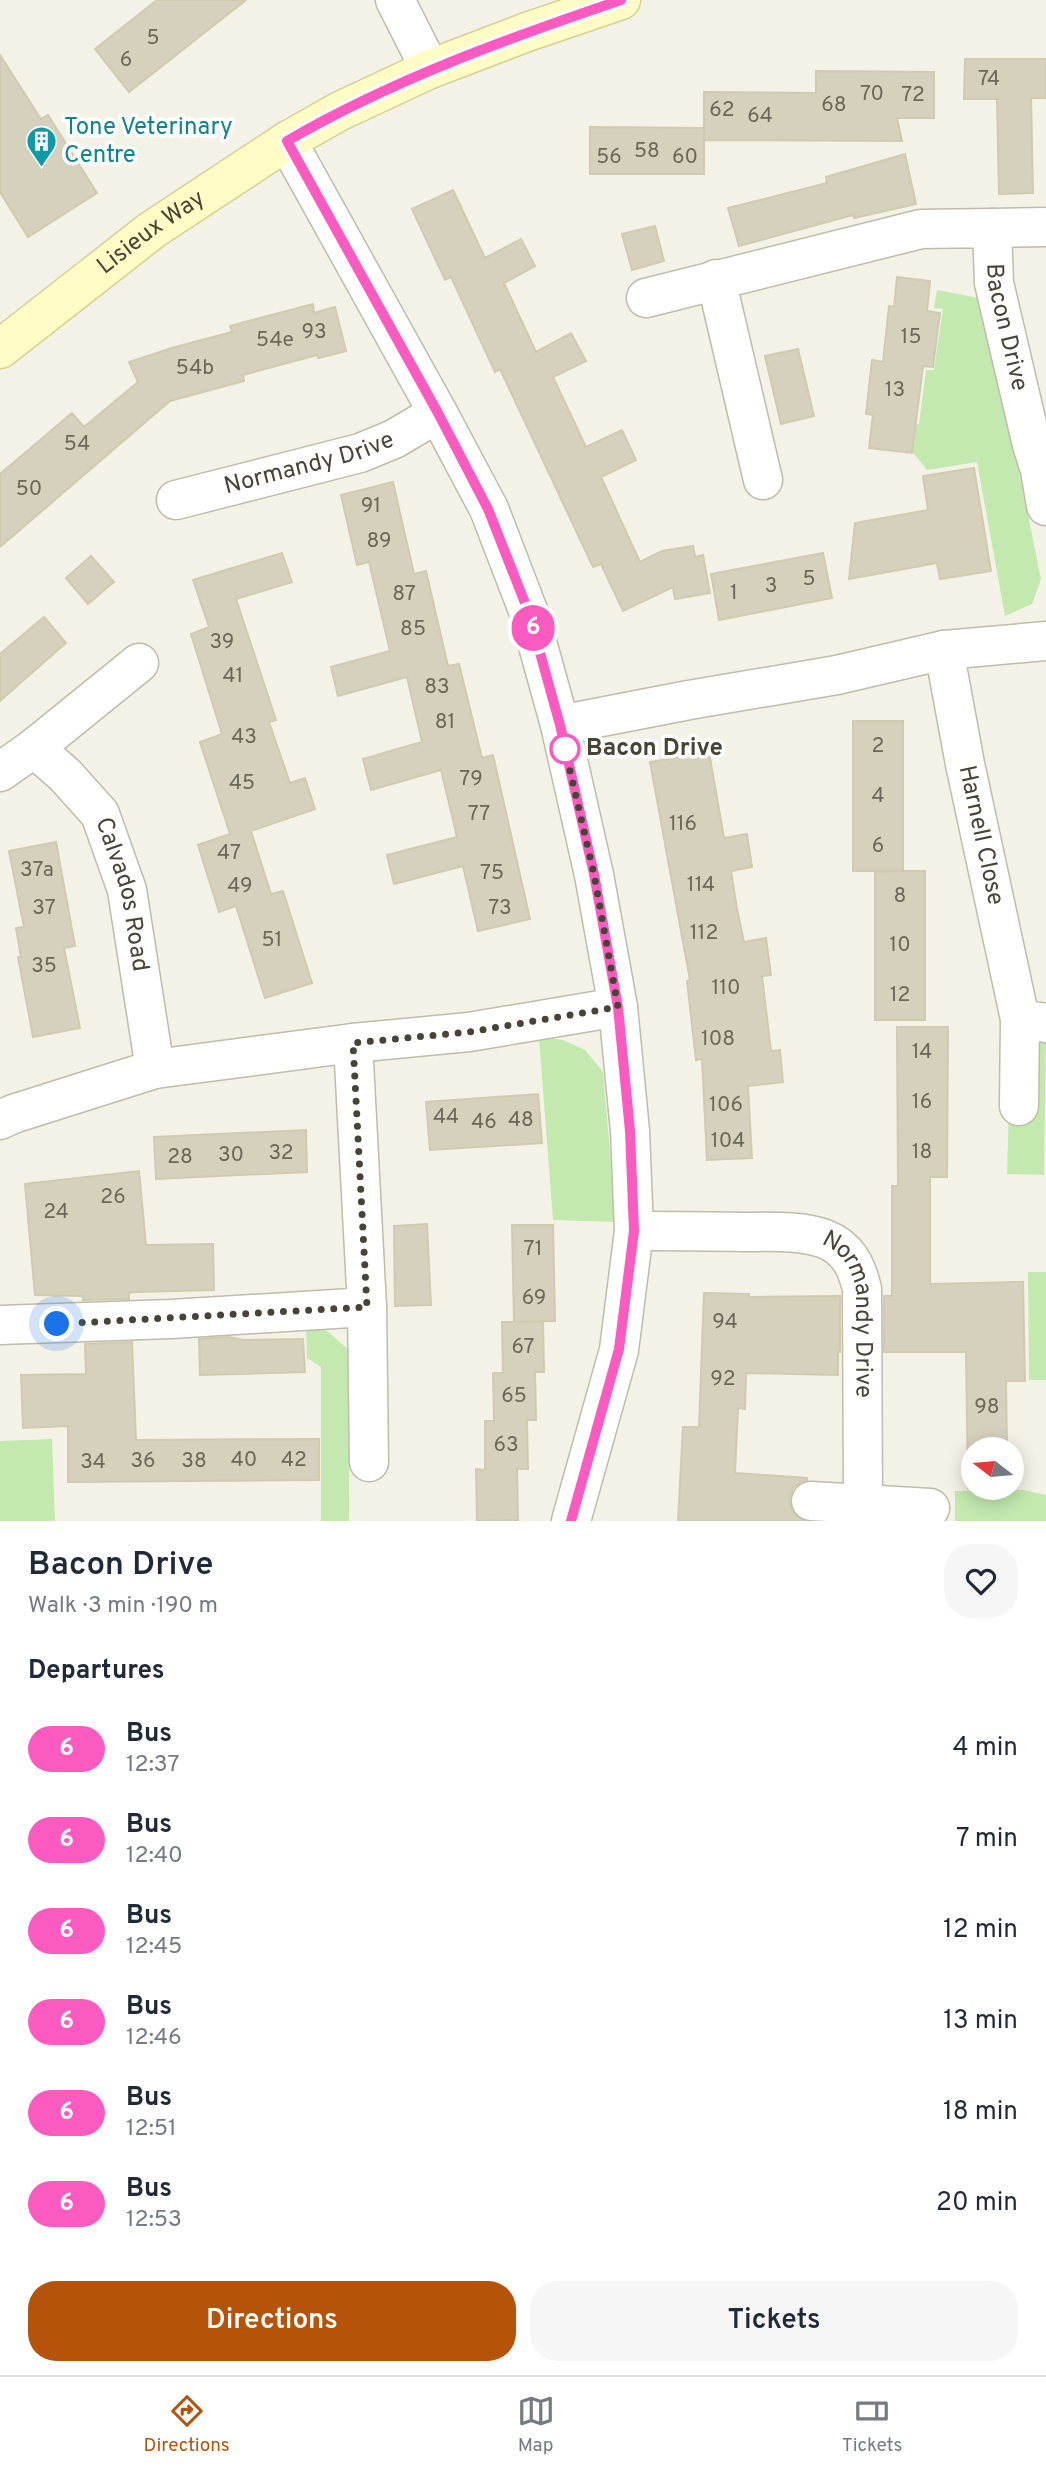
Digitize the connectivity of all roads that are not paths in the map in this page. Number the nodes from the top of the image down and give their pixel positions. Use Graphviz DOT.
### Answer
graph roads {
  1 [pos="395,0"];
  2 [pos="621,0"];
  3 [pos="430,69"];
  4 [pos="287,141"];
  5 [pos="1046,227"];
  6 [pos="992,228"];
  7 [pos="716,279"];
  8 [pos="646,299"];
  9 [pos="0,349"];
  10 [pos="438,413"];
  11 [pos="763,480"];
  12 [pos="176,500"];
  13 [pos="1046,506"];
  14 [pos="1046,641"];
  15 [pos="944,650"];
  16 [pos="139,663"];
  17 [pos="560,725"];
  18 [pos="34,748"];
  19 [pos="0,772"];
  20 [pos="618,1007"];
  21 [pos="1033,1021"];
  22 [pos="353,1043"];
  23 [pos="155,1069"];
  24 [pos="1019,1106"];
  25 [pos="0,1121"];
  26 [pos="634,1231"];
  27 [pos="367,1307"];
  28 [pos="0,1325"];
  29 [pos="369,1462"];
  30 [pos="811,1501"];
  31 [pos="863,1504"];
  32 [pos="930,1508"];
  33 [pos="571,1521"];
  1 -- 3 [label="street"];
  2 -- 3 [label="street, Lisieux Way"];
  3 -- 4 [label="street, Lisieux Way"];
  4 -- 9 [label="street, Lisieux Way"];
  4 -- 10 [label="street"];
  5 -- 6 [label="street, Bacon Drive"];
  6 -- 7 [label="street, Bacon Drive"];
  6 -- 13 [label="street, Bacon Drive"];
  7 -- 8 [label="street, Bacon Drive"];
  7 -- 11 [label="street"];
  10 -- 12 [label="street, Normandy Drive"];
  10 -- 17 [label="street"];
  14 -- 15 [label="street"];
  15 -- 17 [label="street"];
  15 -- 21 [label="street, Harnell Close"];
  16 -- 18 [label="street"];
  17 -- 20 [label="street"];
  18 -- 19 [label="street"];
  18 -- 23 [label="street, Calvados Road"];
  20 -- 22 [label="street"];
  20 -- 26 [label="street"];
  21 -- 24 [label="street, Harnell Close"];
  22 -- 23 [label="street"];
  22 -- 27 [label="street"];
  23 -- 25 [label="street"];
  26 -- 31 [label="street, Normandy Drive"];
  26 -- 33 [label="street"];
  27 -- 28 [label="street"];
  27 -- 29 [label="street"];
  30 -- 31 [label="street"];
  31 -- 32 [label="street"];
}
